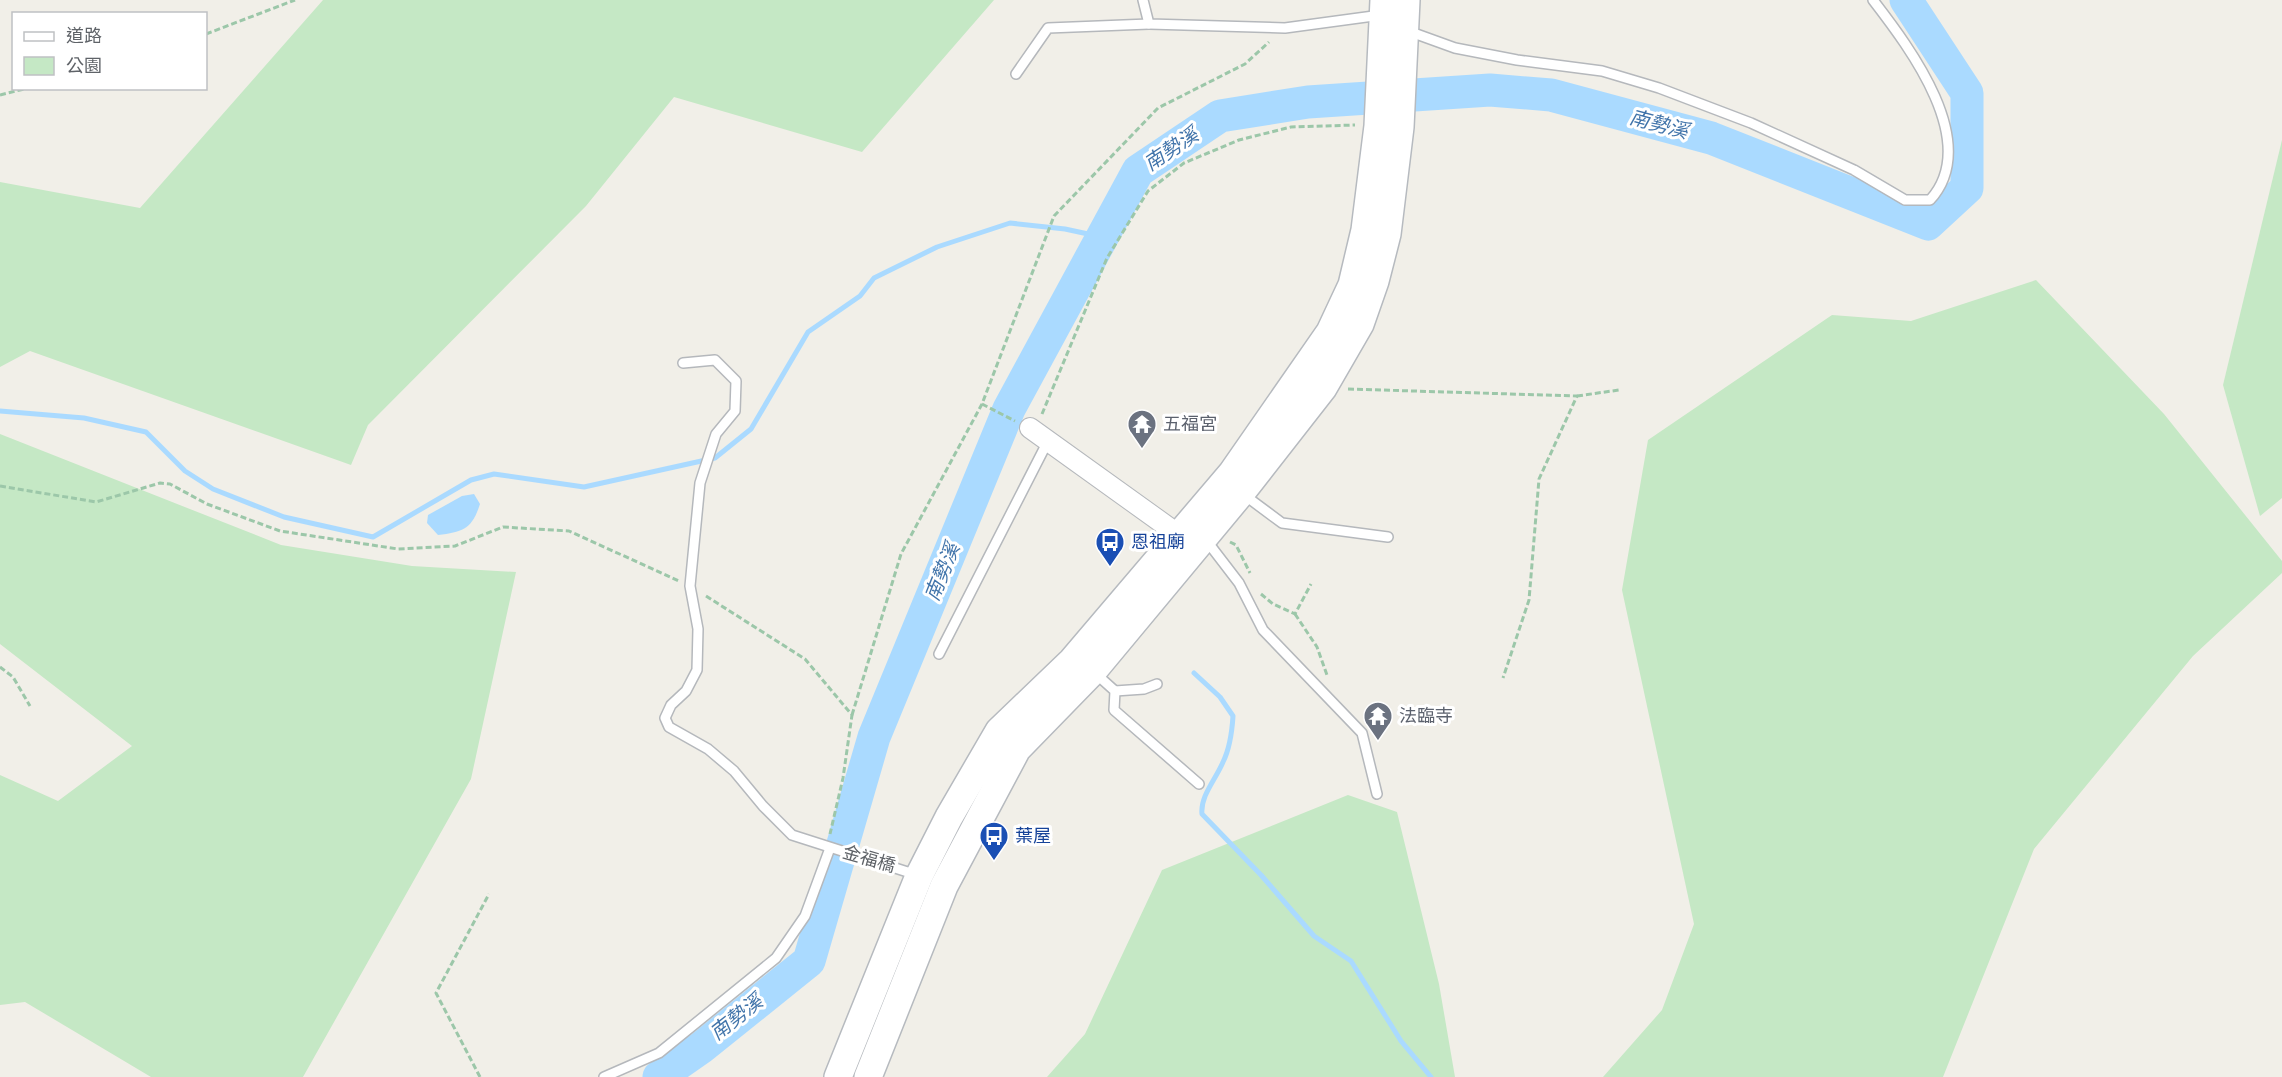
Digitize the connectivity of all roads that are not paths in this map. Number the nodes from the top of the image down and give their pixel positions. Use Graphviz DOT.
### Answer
graph roads {
  1 [pos="1143,0"];
  2 [pos="1406,0"];
  3 [pos="1874,0"];
  4 [pos="1384,7"];
  5 [pos="1149,24"];
  6 [pos="1406,30"];
  7 [pos="1394,55"];
  8 [pos="1016,75"];
  9 [pos="682,363"];
  10 [pos="1312,382"];
  11 [pos="1037,433"];
  12 [pos="1241,493"];
  13 [pos="1192,537"];
  14 [pos="1388,537"];
  15 [pos="939,654"];
  16 [pos="1083,666"];
  17 [pos="1157,684"];
  18 [pos="1115,691"];
  19 [pos="1199,784"];
  20 [pos="1377,794"];
  21 [pos="830,848"];
  22 [pos="913,873"];
  23 [pos="944,886"];
  24 [pos="604,1077"];
  25 [pos="838,1077"];
  26 [pos="868,1077"];
  1 -- 5 [label="lane"];
  2 -- 6 [label="street"];
  3 -- 6 [label="lane"];
  4 -- 5 [label="lane"];
  4 -- 6 [label="street"];
  4 -- 7 [label="street"];
  5 -- 8 [label="lane"];
  6 -- 7 [label="street"];
  7 -- 10 [label="street"];
  9 -- 21 [label="lane, 金福橋"];
  10 -- 12 [label="street"];
  10 -- 13 [label="street"];
  11 -- 13 [label="street"];
  11 -- 15 [label="lane"];
  12 -- 13 [label="street"];
  12 -- 14 [label="lane"];
  13 -- 16 [label="street"];
  13 -- 20 [label="lane"];
  16 -- 18 [label="lane"];
  16 -- 22 [label="street"];
  16 -- 23 [label="street"];
  17 -- 18 [label="lane"];
  18 -- 19 [label="lane"];
  21 -- 22 [label="lane, 金福橋"];
  21 -- 24 [label="lane"];
  22 -- 23 [label="street"];
  22 -- 25 [label="street"];
  23 -- 26 [label="street"];
}
